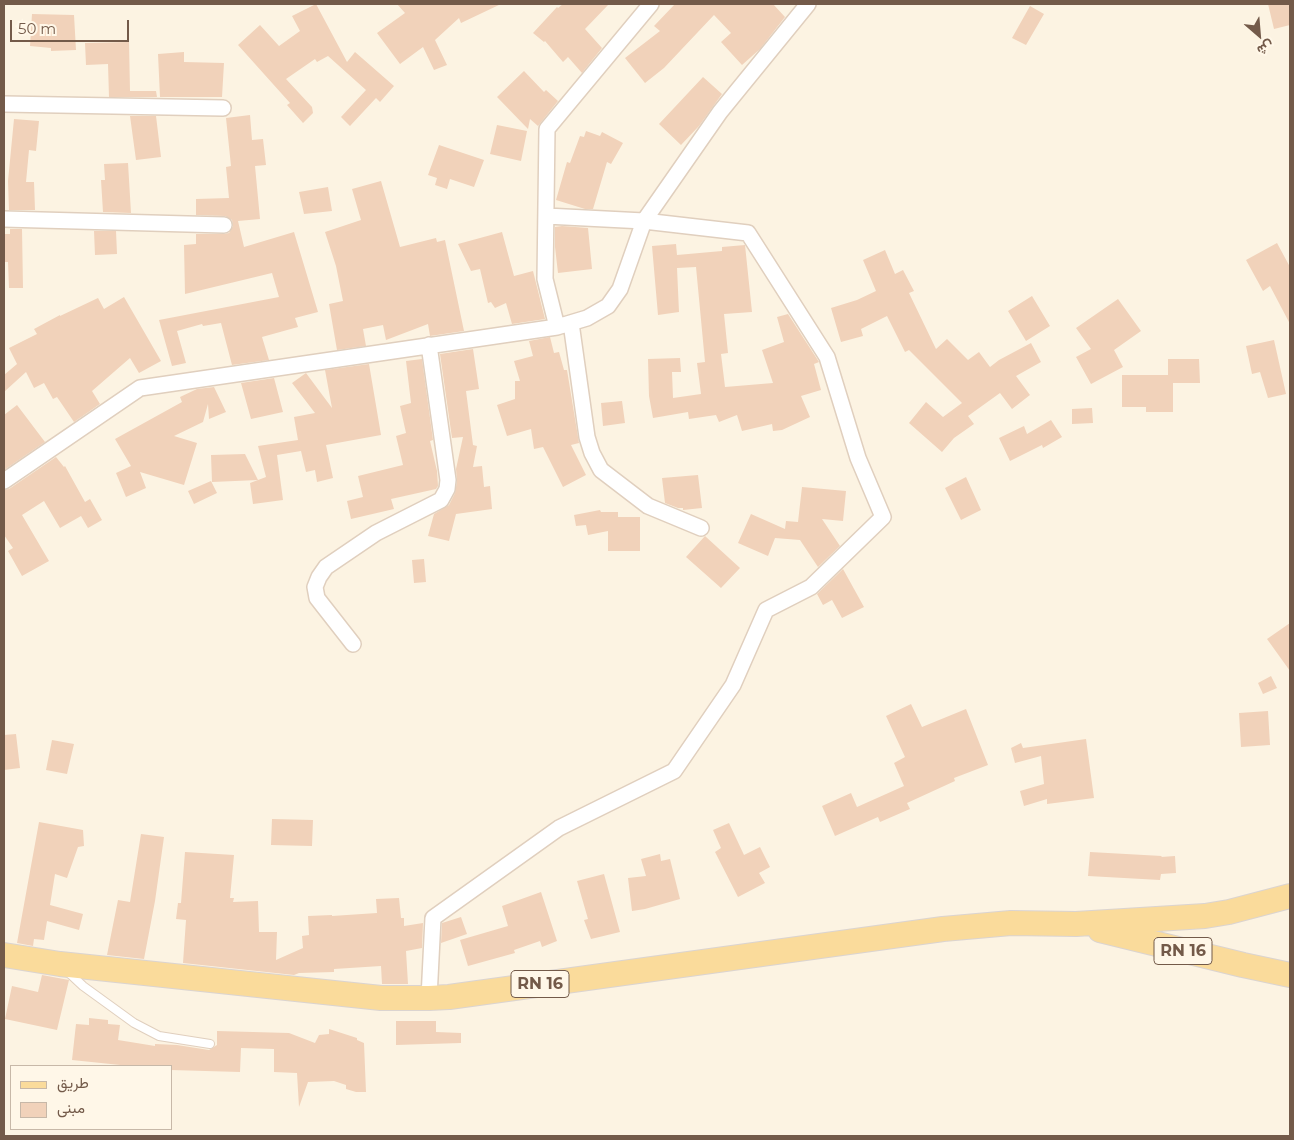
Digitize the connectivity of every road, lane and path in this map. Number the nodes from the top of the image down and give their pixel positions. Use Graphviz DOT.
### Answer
graph roads {
  1 [pos="651,4"];
  2 [pos="808,4"];
  3 [pos="4,104"];
  4 [pos="223,108"];
  5 [pos="546,216"];
  6 [pos="4,219"];
  7 [pos="644,221"];
  8 [pos="224,225"];
  9 [pos="564,325"];
  10 [pos="429,345"];
  11 [pos="4,481"];
  12 [pos="702,528"];
  13 [pos="353,644"];
  14 [pos="1290,896"];
  15 [pos="1076,924"];
  16 [pos="4,955"];
  17 [pos="60,964"];
  18 [pos="1290,974"];
  19 [pos="429,998"];
  20 [pos="210,1044"];
  1 -- 5 [label="street"];
  2 -- 7 [label="street"];
  3 -- 4 [label="street"];
  5 -- 7 [label="street"];
  5 -- 9 [label="street"];
  6 -- 8 [label="street"];
  7 -- 9 [label="street"];
  7 -- 19 [label="street"];
  9 -- 10 [label="street"];
  9 -- 12 [label="street"];
  10 -- 11 [label="street"];
  10 -- 13 [label="street"];
  14 -- 15 [label="main road, RN 16"];
  15 -- 18 [label="main road, RN 16"];
  15 -- 19 [label="main road, RN 16"];
  16 -- 17 [label="main road, RN 16"];
  17 -- 19 [label="main road, RN 16"];
  17 -- 20 [label="lane"];
}
